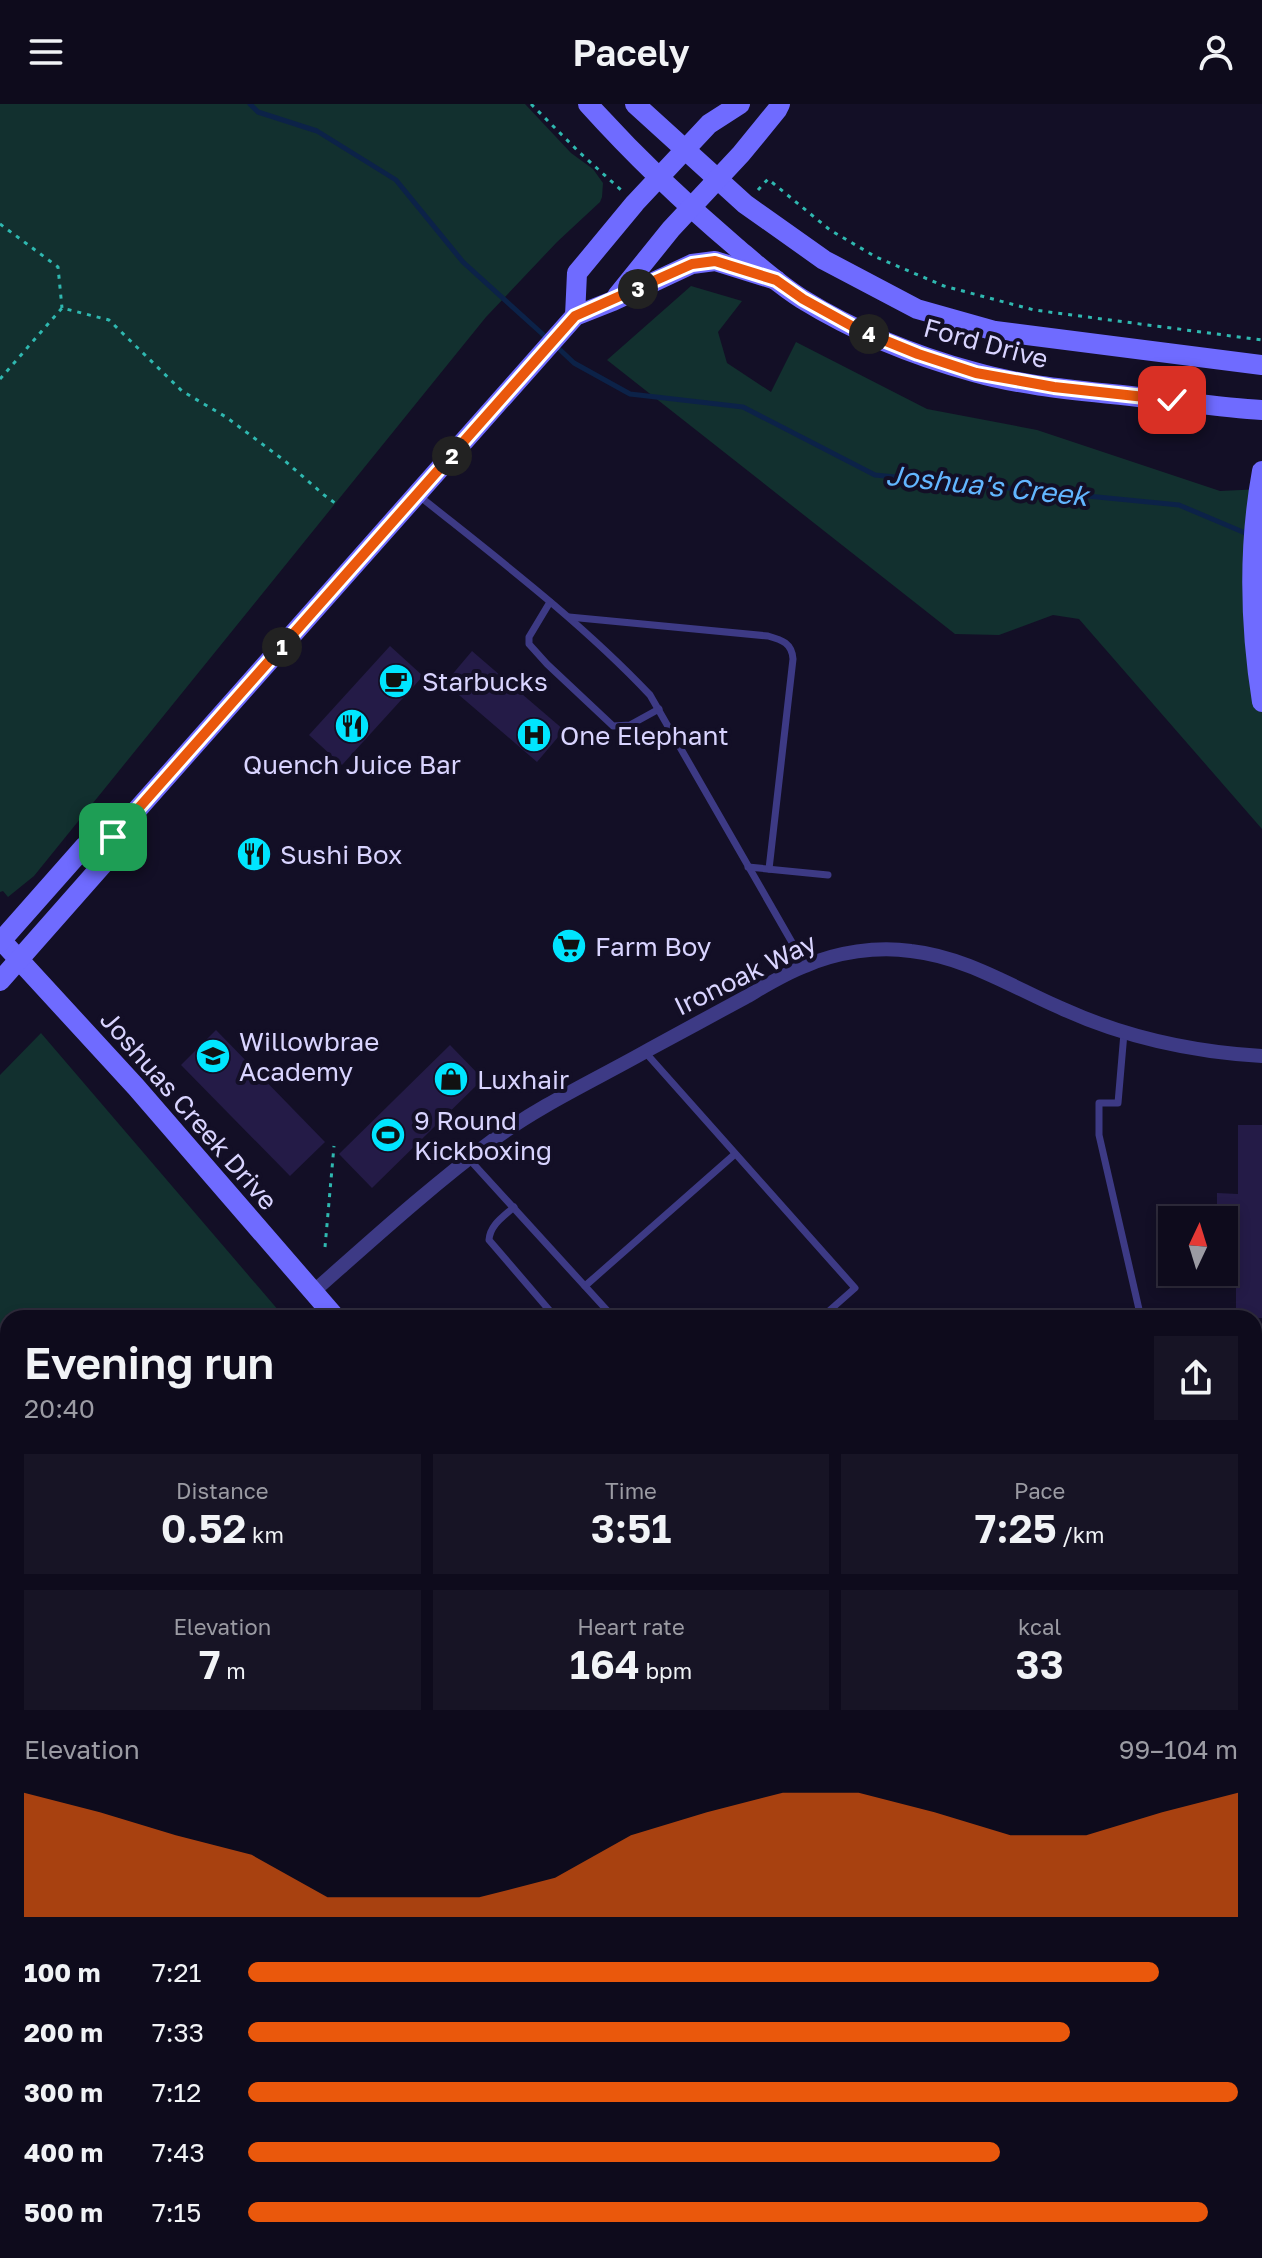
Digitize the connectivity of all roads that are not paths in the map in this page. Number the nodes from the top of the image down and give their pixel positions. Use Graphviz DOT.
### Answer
graph roads {
  1 [pos="588,104"];
  2 [pos="635,104"];
  3 [pos="740,104"];
  4 [pos="780,104"];
  5 [pos="685,150"];
  6 [pos="659,177"];
  7 [pos="718,179"];
  8 [pos="691,207"];
  9 [pos="776,280"];
  10 [pos="613,301"];
  11 [pos="572,320"];
  12 [pos="1262,365"];
  13 [pos="1262,410"];
  14 [pos="1262,471"];
  15 [pos="418,495"];
  16 [pos="550,602"];
  17 [pos="566,617"];
  18 [pos="1262,702"];
  19 [pos="659,709"];
  20 [pos="113,837"];
  21 [pos="748,867"];
  22 [pos="769,869"];
  23 [pos="828,875"];
  24 [pos="1,940"];
  25 [pos="20,959"];
  26 [pos="805,965"];
  27 [pos="0,981"];
  28 [pos="1124,1033"];
  29 [pos="645,1052"];
  30 [pos="1262,1056"];
  31 [pos="735,1154"];
  32 [pos="469,1159"];
  33 [pos="514,1207"];
  34 [pos="585,1286"];
  35 [pos="313,1292"];
  36 [pos="329,1310"];
  37 [pos="549,1310"];
  38 [pos="607,1310"];
  39 [pos="830,1310"];
  40 [pos="1139,1310"];
  1 -- 6 [label="main road, Ford Drive"];
  2 -- 5 [label="main road, Ford Drive"];
  3 -- 5 [label="main road"];
  4 -- 7 [label="main road"];
  5 -- 6 [label="main road"];
  5 -- 7 [label="main road, Ford Drive"];
  6 -- 8 [label="main road, Ford Drive"];
  6 -- 11 [label="main road"];
  7 -- 8 [label="main road"];
  7 -- 12 [label="main road, Ford Drive"];
  8 -- 9 [label="main road, Ford Drive"];
  8 -- 10 [label="main road"];
  9 -- 10 [label="main road"];
  9 -- 13 [label="main road, Ford Drive"];
  10 -- 11 [label="main road"];
  11 -- 15 [label="main road"];
  14 -- 18 [label="main road"];
  15 -- 16 [label="lane"];
  15 -- 20 [label="main road"];
  16 -- 17 [label="lane"];
  16 -- 19 [label="lane"];
  17 -- 19 [label="lane"];
  17 -- 22 [label="lane"];
  19 -- 21 [label="lane"];
  20 -- 24 [label="main road"];
  20 -- 25 [label="main road"];
  21 -- 22 [label="lane"];
  21 -- 26 [label="lane"];
  22 -- 23 [label="lane"];
  24 -- 25 [label="main road, Joshuas Creek Drive"];
  25 -- 27 [label="main road"];
  25 -- 35 [label="main road, Joshuas Creek Drive"];
  26 -- 28 [label="street, Ironoak Way"];
  26 -- 29 [label="street, Ironoak Way"];
  28 -- 30 [label="street, Ironoak Way"];
  28 -- 40 [label="lane"];
  29 -- 31 [label="lane"];
  29 -- 32 [label="street, Ironoak Way"];
  31 -- 34 [label="lane"];
  31 -- 39 [label="lane"];
  32 -- 33 [label="lane"];
  32 -- 35 [label="street, Ironoak Way"];
  33 -- 34 [label="lane"];
  33 -- 37 [label="lane"];
  34 -- 38 [label="lane"];
  35 -- 36 [label="main road, Joshuas Creek Drive"];
}
